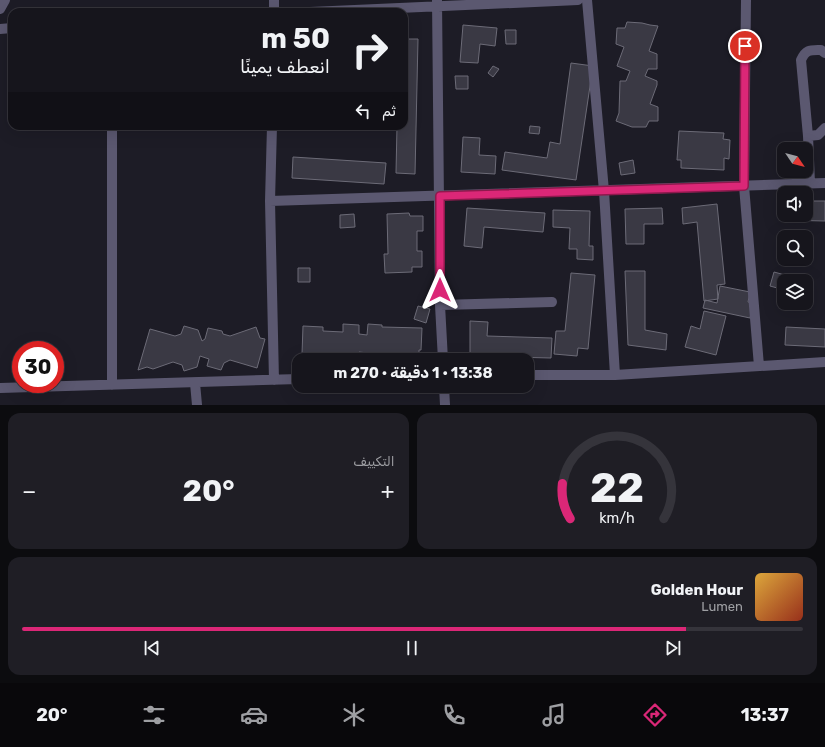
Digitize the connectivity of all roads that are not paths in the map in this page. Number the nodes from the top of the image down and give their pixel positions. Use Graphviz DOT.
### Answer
graph roads {
  1 [pos="5,0"];
  2 [pos="578,0"];
  3 [pos="587,0"];
  4 [pos="746,0"];
  5 [pos="437,4"];
  6 [pos="374,8"];
  7 [pos="0,9"];
  8 [pos="825,53"];
  9 [pos="825,128"];
  10 [pos="112,130"];
  11 [pos="272,130"];
  12 [pos="808,136"];
  13 [pos="810,183"];
  14 [pos="825,183"];
  15 [pos="744,186"];
  16 [pos="604,191"];
  17 [pos="440,196"];
  18 [pos="270,201"];
  19 [pos="552,302"];
  20 [pos="440,306"];
  21 [pos="443,353"];
  22 [pos="825,362"];
  23 [pos="758,366"];
  24 [pos="534,375"];
  25 [pos="615,376"];
  26 [pos="292,379"];
  27 [pos="274,380"];
  28 [pos="195,382"];
  29 [pos="112,385"];
  30 [pos="0,388"];
  31 [pos="444,393"];
  32 [pos="197,405"];
  33 [pos="444,405"];
  1 -- 7 [label="street"];
  2 -- 5 [label="street"];
  3 -- 16 [label="street"];
  4 -- 15 [label="street"];
  5 -- 6 [label="street"];
  5 -- 17 [label="street"];
  8 -- 12 [label="street"];
  9 -- 12 [label="street"];
  10 -- 29 [label="street"];
  11 -- 18 [label="street"];
  12 -- 13 [label="street"];
  13 -- 14 [label="street"];
  13 -- 15 [label="street"];
  15 -- 16 [label="street"];
  15 -- 23 [label="street"];
  16 -- 17 [label="street"];
  16 -- 25 [label="street"];
  17 -- 18 [label="street"];
  17 -- 20 [label="street"];
  18 -- 27 [label="street"];
  19 -- 20 [label="street"];
  20 -- 21 [label="street"];
  22 -- 23 [label="street"];
  23 -- 25 [label="street"];
  24 -- 25 [label="street"];
  26 -- 27 [label="street"];
  27 -- 28 [label="street"];
  28 -- 29 [label="street"];
  28 -- 32 [label="street"];
  29 -- 30 [label="street"];
  31 -- 33 [label="street"];
}
